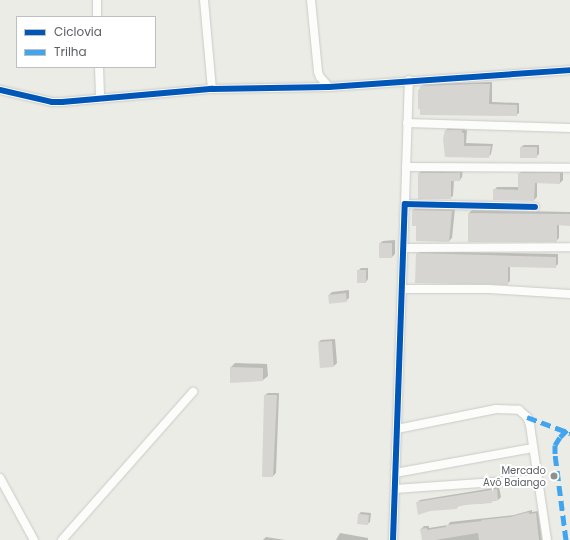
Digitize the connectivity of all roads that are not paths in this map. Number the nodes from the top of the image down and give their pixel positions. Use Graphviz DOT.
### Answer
graph roads {
  1 [pos="97,0"];
  2 [pos="204,0"];
  3 [pos="311,0"];
  4 [pos="97,16"];
  5 [pos="99,68"];
  6 [pos="570,70"];
  7 [pos="409,80"];
  8 [pos="329,87"];
  9 [pos="212,89"];
  10 [pos="0,90"];
  11 [pos="100,99"];
  12 [pos="407,123"];
  13 [pos="570,128"];
  14 [pos="406,167"];
  15 [pos="570,168"];
  16 [pos="405,204"];
  17 [pos="535,207"];
  18 [pos="570,247"];
  19 [pos="404,248"];
  20 [pos="403,289"];
  21 [pos="570,294"];
  22 [pos="193,392"];
  23 [pos="397,429"];
  24 [pos="533,448"];
  25 [pos="395,473"];
  26 [pos="0,478"];
  27 [pos="538,479"];
  28 [pos="395,489"];
  29 [pos="34,540"];
  30 [pos="62,540"];
  31 [pos="393,540"];
  32 [pos="547,540"];
  1 -- 4 [label="street"];
  2 -- 9 [label="street"];
  3 -- 8 [label="street"];
  5 -- 11 [label="street"];
  6 -- 7 [label="street"];
  7 -- 8 [label="street"];
  7 -- 12 [label="street"];
  8 -- 9 [label="street"];
  9 -- 11 [label="street"];
  10 -- 11 [label="street"];
  12 -- 13 [label="street"];
  12 -- 14 [label="street"];
  14 -- 15 [label="street"];
  14 -- 16 [label="street"];
  16 -- 17 [label="street"];
  16 -- 19 [label="street"];
  18 -- 19 [label="street"];
  19 -- 20 [label="street"];
  20 -- 21 [label="street"];
  20 -- 23 [label="street"];
  22 -- 30 [label="street"];
  23 -- 24 [label="street"];
  23 -- 25 [label="street"];
  24 -- 25 [label="street"];
  24 -- 27 [label="street"];
  25 -- 28 [label="street"];
  26 -- 29 [label="street"];
  27 -- 28 [label="street"];
  27 -- 32 [label="street"];
  28 -- 31 [label="street"];
}
